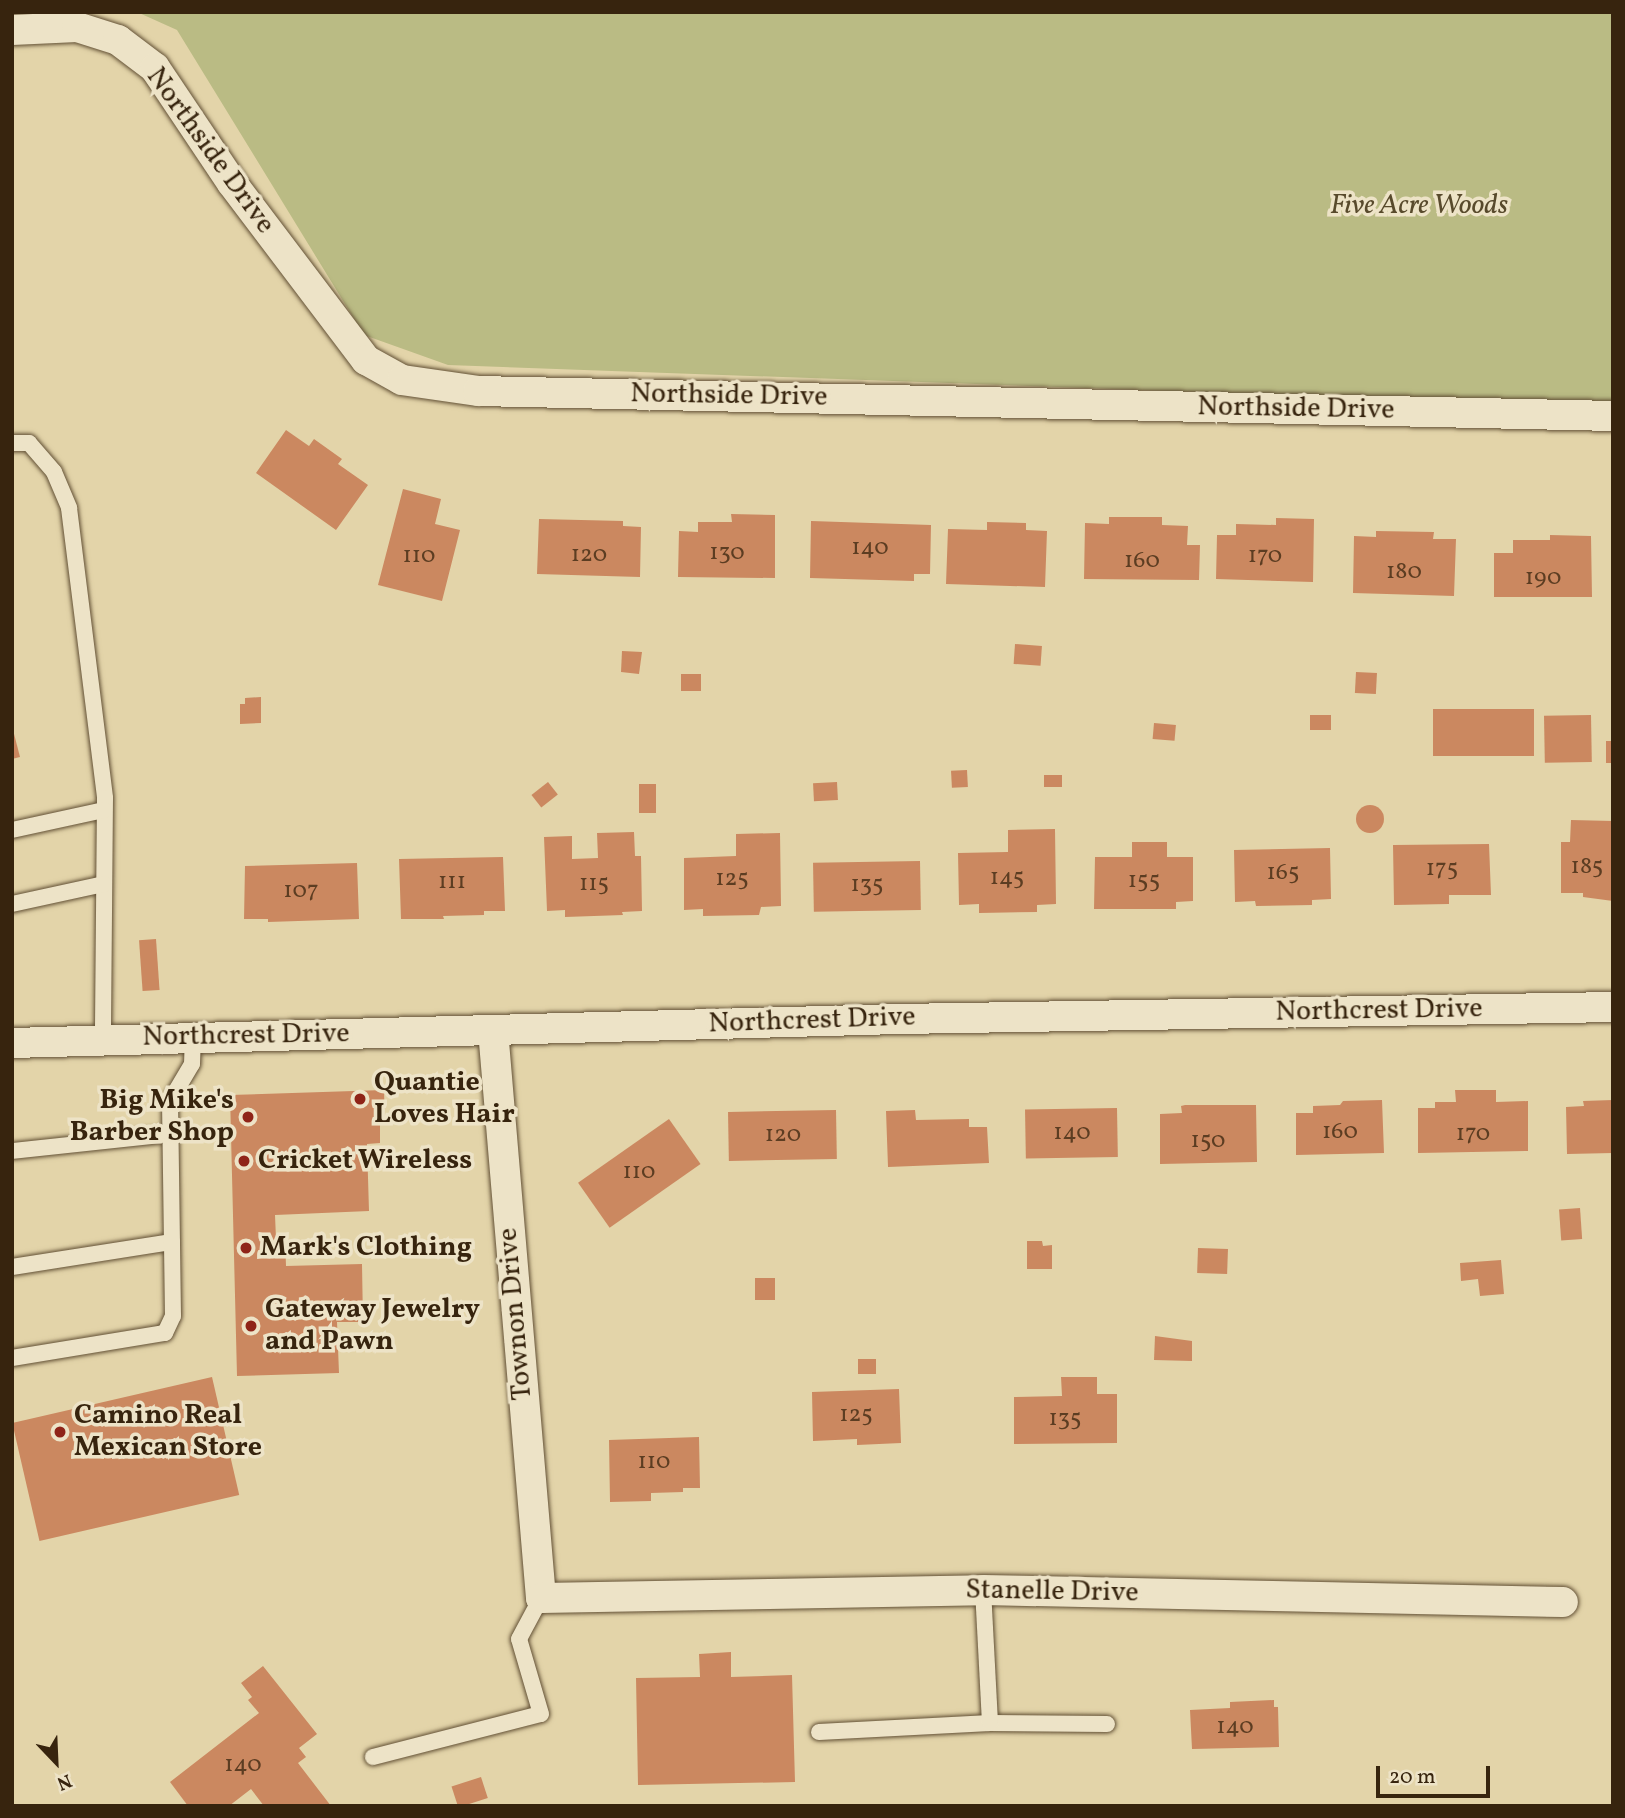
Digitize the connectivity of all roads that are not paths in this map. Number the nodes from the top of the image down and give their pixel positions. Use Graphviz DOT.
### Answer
graph roads {
  1 [pos="12,30"];
  2 [pos="1613,415"];
  3 [pos="12,443"];
  4 [pos="104,810"];
  5 [pos="12,830"];
  6 [pos="104,884"];
  7 [pos="12,904"];
  8 [pos="1613,1007"];
  9 [pos="493,1030"];
  10 [pos="192,1038"];
  11 [pos="103,1040"];
  12 [pos="12,1043"];
  13 [pos="171,1134"];
  14 [pos="12,1151"];
  15 [pos="172,1242"];
  16 [pos="12,1267"];
  17 [pos="12,1358"];
  18 [pos="983,1590"];
  19 [pos="541,1598"];
  20 [pos="1563,1602"];
  21 [pos="990,1723"];
  22 [pos="1107,1724"];
  23 [pos="819,1732"];
  24 [pos="373,1757"];
  1 -- 2 [label="street, Northside Drive"];
  3 -- 4 [label="lane"];
  4 -- 5 [label="lane"];
  4 -- 6 [label="lane"];
  6 -- 7 [label="lane"];
  6 -- 11 [label="lane"];
  8 -- 9 [label="street, Northcrest Drive"];
  9 -- 10 [label="street, Northcrest Drive"];
  9 -- 19 [label="street, Townon Drive"];
  10 -- 11 [label="street, Northcrest Drive"];
  10 -- 13 [label="lane"];
  11 -- 12 [label="street, Northcrest Drive"];
  13 -- 14 [label="lane"];
  13 -- 15 [label="lane"];
  15 -- 16 [label="lane"];
  15 -- 17 [label="lane"];
  18 -- 19 [label="street, Stanelle Drive"];
  18 -- 20 [label="street, Stanelle Drive"];
  18 -- 21 [label="lane"];
  19 -- 24 [label="lane"];
  21 -- 22 [label="lane"];
  21 -- 23 [label="lane"];
}
